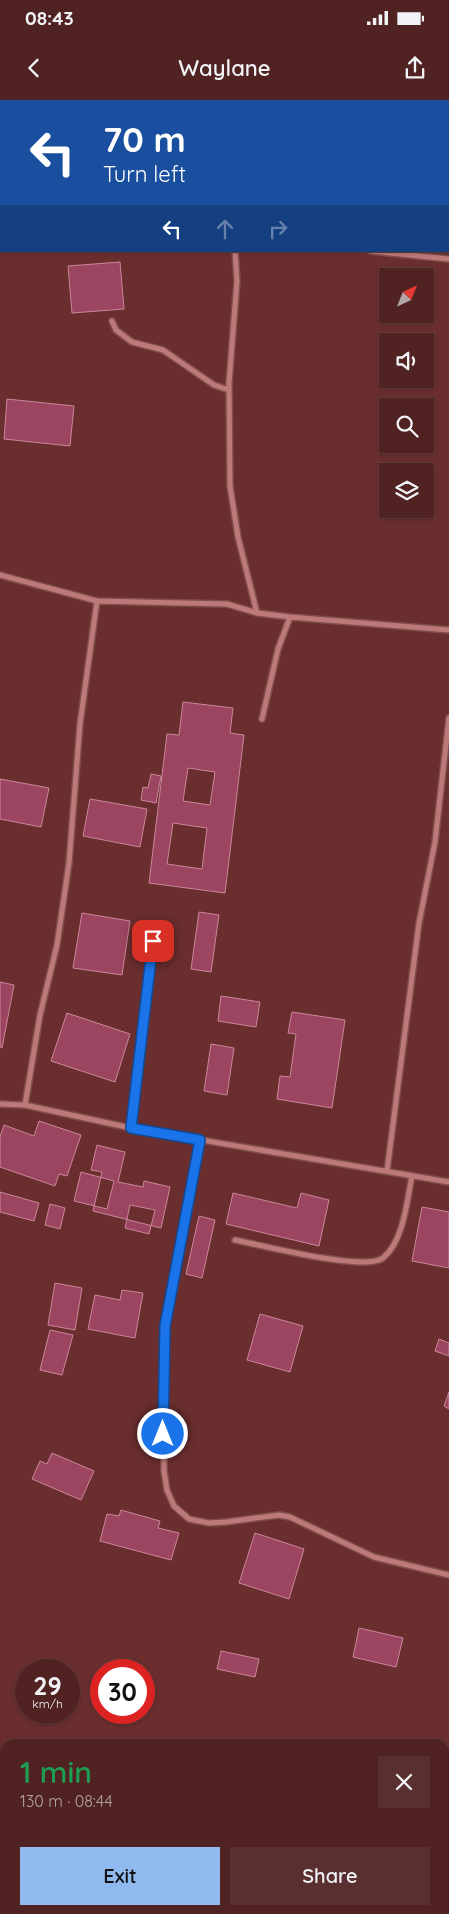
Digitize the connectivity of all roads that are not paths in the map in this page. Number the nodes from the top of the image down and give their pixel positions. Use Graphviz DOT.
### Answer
graph roads {
  1 [pos="235,252"];
  2 [pos="380,252"];
  3 [pos="449,259"];
  4 [pos="112,321"];
  5 [pos="229,390"];
  6 [pos="0,575"];
  7 [pos="97,601"];
  8 [pos="257,613"];
  9 [pos="290,617"];
  10 [pos="449,630"];
  11 [pos="449,718"];
  12 [pos="262,719"];
  13 [pos="153,941"];
  14 [pos="0,1104"];
  15 [pos="25,1105"];
  16 [pos="131,1128"];
  17 [pos="200,1140"];
  18 [pos="387,1171"];
  19 [pos="412,1176"];
  20 [pos="449,1182"];
  21 [pos="235,1240"];
  22 [pos="449,1575"];
  1 -- 5 [label="street"];
  2 -- 3 [label="street"];
  4 -- 5 [label="street"];
  5 -- 8 [label="street"];
  6 -- 7 [label="street"];
  7 -- 8 [label="street"];
  7 -- 15 [label="street"];
  8 -- 9 [label="street"];
  9 -- 10 [label="street"];
  9 -- 12 [label="street"];
  11 -- 18 [label="street"];
  13 -- 16 [label="street"];
  14 -- 15 [label="street"];
  15 -- 16 [label="street"];
  16 -- 17 [label="street"];
  17 -- 18 [label="street"];
  17 -- 22 [label="street"];
  18 -- 19 [label="street"];
  19 -- 20 [label="street"];
  19 -- 21 [label="street"];
}
